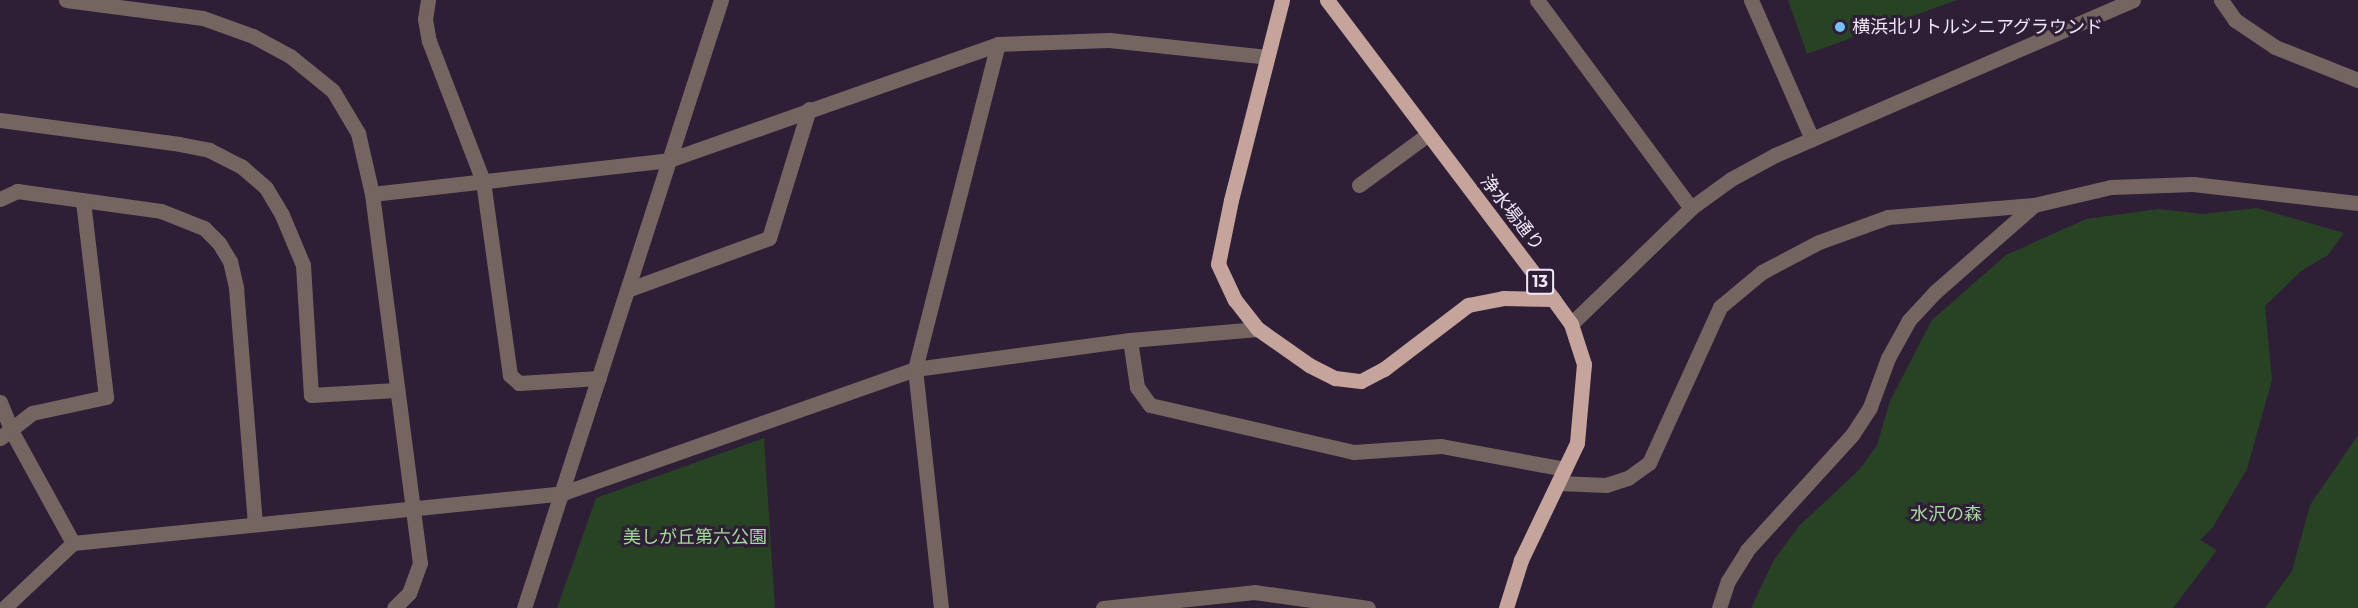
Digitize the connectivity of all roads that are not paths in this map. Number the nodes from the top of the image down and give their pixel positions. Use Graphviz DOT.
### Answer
graph roads {
  1 [pos="66,0"];
  2 [pos="428,0"];
  3 [pos="721,0"];
  4 [pos="1282,0"];
  5 [pos="1328,0"];
  6 [pos="1537,0"];
  7 [pos="1751,0"];
  8 [pos="2133,0"];
  9 [pos="2221,0"];
  10 [pos="998,44"];
  11 [pos="1267,57"];
  12 [pos="2358,80"];
  13 [pos="809,109"];
  14 [pos="0,120"];
  15 [pos="1427,135"];
  16 [pos="1812,139"];
  17 [pos="669,160"];
  18 [pos="483,181"];
  19 [pos="1359,185"];
  20 [pos="372,194"];
  21 [pos="0,199"];
  22 [pos="83,200"];
  23 [pos="2358,202"];
  24 [pos="2034,205"];
  25 [pos="1691,208"];
  26 [pos="627,290"];
  27 [pos="1553,298"];
  28 [pos="1571,324"];
  29 [pos="1258,328"];
  30 [pos="1130,340"];
  31 [pos="915,369"];
  32 [pos="599,378"];
  33 [pos="396,390"];
  34 [pos="0,402"];
  35 [pos="6,435"];
  36 [pos="1562,476"];
  37 [pos="563,493"];
  38 [pos="414,508"];
  39 [pos="255,525"];
  40 [pos="73,543"];
  41 [pos="4,608"];
  42 [pos="394,608"];
  43 [pos="524,608"];
  44 [pos="941,608"];
  45 [pos="1103,608"];
  46 [pos="1109,608"];
  47 [pos="1368,608"];
  48 [pos="1506,608"];
  49 [pos="1719,608"];
  1 -- 20 [label="street"];
  2 -- 18 [label="street"];
  3 -- 17 [label="street"];
  4 -- 11 [label="main road, 13"];
  5 -- 15 [label="main road, 浄水場通り / 13"];
  6 -- 25 [label="street"];
  7 -- 16 [label="street"];
  8 -- 16 [label="street"];
  9 -- 12 [label="street"];
  10 -- 11 [label="street"];
  10 -- 13 [label="street"];
  10 -- 31 [label="street"];
  11 -- 29 [label="main road, 13"];
  13 -- 17 [label="street"];
  13 -- 26 [label="street"];
  14 -- 33 [label="street"];
  15 -- 19 [label="street"];
  15 -- 27 [label="main road, 浄水場通り / 13"];
  16 -- 25 [label="street"];
  17 -- 18 [label="street"];
  17 -- 26 [label="street"];
  18 -- 20 [label="street"];
  18 -- 32 [label="street"];
  20 -- 33 [label="street"];
  21 -- 22 [label="street"];
  22 -- 35 [label="street"];
  22 -- 39 [label="street"];
  23 -- 24 [label="street"];
  24 -- 36 [label="street"];
  24 -- 49 [label="street"];
  25 -- 28 [label="street"];
  26 -- 32 [label="street"];
  27 -- 28 [label="main road, 浄水場通り / 13"];
  27 -- 29 [label="main road, 13"];
  28 -- 36 [label="main road, 浄水場通り / 13"];
  29 -- 30 [label="street"];
  30 -- 31 [label="street"];
  30 -- 36 [label="street"];
  31 -- 37 [label="street"];
  31 -- 44 [label="street"];
  32 -- 37 [label="street"];
  33 -- 38 [label="street"];
  34 -- 35 [label="street"];
  35 -- 40 [label="street"];
  36 -- 48 [label="main road, 浄水場通り / 13"];
  37 -- 38 [label="street"];
  37 -- 43 [label="street"];
  38 -- 39 [label="street"];
  38 -- 42 [label="street"];
  39 -- 40 [label="street"];
  40 -- 41 [label="street"];
  45 -- 46 [label="street"];
  46 -- 47 [label="street"];
}
